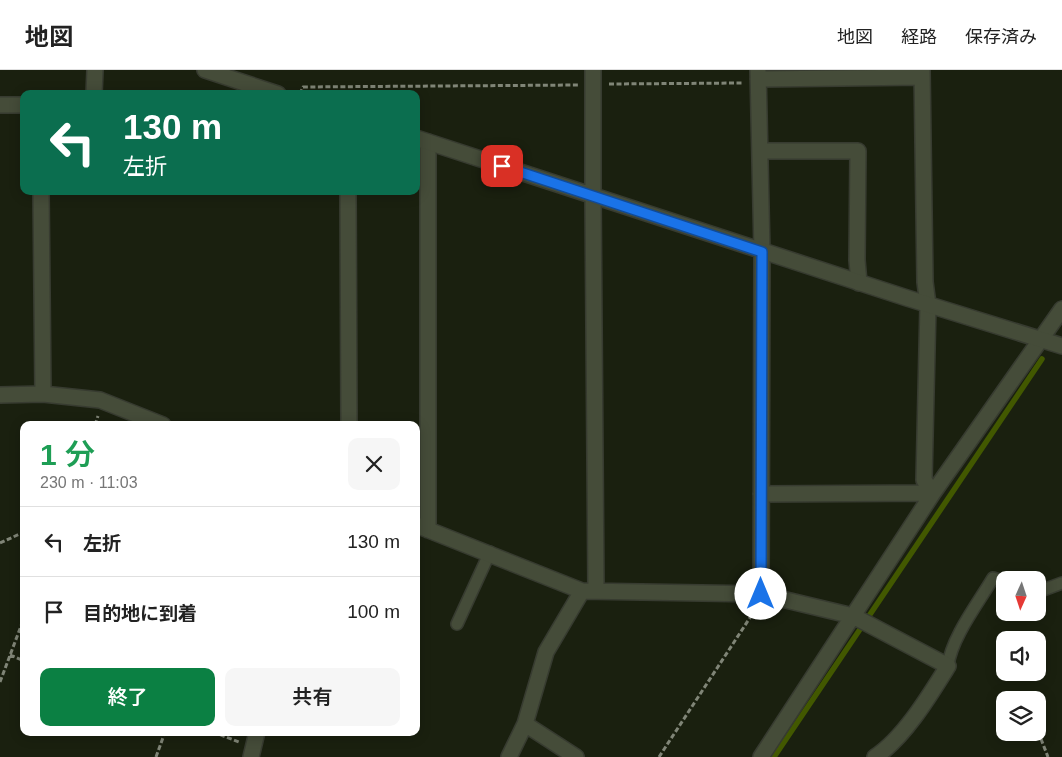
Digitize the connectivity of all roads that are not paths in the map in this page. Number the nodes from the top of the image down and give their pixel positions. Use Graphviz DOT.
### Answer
graph roads {
  1 [pos="95,70"];
  2 [pos="205,70"];
  3 [pos="922,73"];
  4 [pos="820,74"];
  5 [pos="593,77"];
  6 [pos="758,77"];
  7 [pos="94,90"];
  8 [pos="266,90"];
  9 [pos="0,105"];
  10 [pos="20,105"];
  11 [pos="422,140"];
  12 [pos="760,152"];
  13 [pos="41,195"];
  14 [pos="348,195"];
  15 [pos="594,195"];
  16 [pos="762,252"];
  17 [pos="859,283"];
  18 [pos="928,305"];
  19 [pos="1062,308"];
  20 [pos="1042,339"];
  21 [pos="1062,346"];
  22 [pos="43,394"];
  23 [pos="0,395"];
  24 [pos="153,421"];
  25 [pos="349,421"];
  26 [pos="933,493"];
  27 [pos="761,494"];
  28 [pos="422,527"];
  29 [pos="490,552"];
  30 [pos="996,579"];
  31 [pos="1062,583"];
  32 [pos="1046,589"];
  33 [pos="589,591"];
  34 [pos="763,594"];
  35 [pos="853,616"];
  36 [pos="457,624"];
  37 [pos="948,666"];
  38 [pos="525,724"];
  39 [pos="256,736"];
  40 [pos="252,752"];
  41 [pos="509,757"];
  42 [pos="576,757"];
  43 [pos="761,757"];
  44 [pos="875,757"];
  1 -- 7 [label="street"];
  2 -- 8 [label="street"];
  3 -- 4 [label="street"];
  3 -- 18 [label="street"];
  4 -- 6 [label="street"];
  5 -- 15 [label="street"];
  6 -- 12 [label="street"];
  9 -- 10 [label="street"];
  11 -- 15 [label="street"];
  11 -- 28 [label="street"];
  12 -- 16 [label="street"];
  12 -- 17 [label="street"];
  13 -- 22 [label="street"];
  14 -- 25 [label="street"];
  15 -- 16 [label="street"];
  15 -- 33 [label="street"];
  16 -- 17 [label="street"];
  16 -- 27 [label="street"];
  17 -- 18 [label="street"];
  18 -- 20 [label="street"];
  18 -- 26 [label="street"];
  19 -- 20 [label="street"];
  20 -- 21 [label="street"];
  20 -- 26 [label="street"];
  22 -- 23 [label="street"];
  22 -- 24 [label="street"];
  26 -- 27 [label="street"];
  26 -- 35 [label="street"];
  27 -- 34 [label="street"];
  28 -- 29 [label="street"];
  29 -- 33 [label="street"];
  29 -- 36 [label="lane"];
  30 -- 37 [label="lane"];
  31 -- 32 [label="lane"];
  33 -- 34 [label="street"];
  33 -- 38 [label="street"];
  34 -- 35 [label="street"];
  35 -- 37 [label="street"];
  35 -- 43 [label="street"];
  37 -- 44 [label="street"];
  38 -- 41 [label="street"];
  38 -- 42 [label="street"];
  39 -- 40 [label="street"];
}
